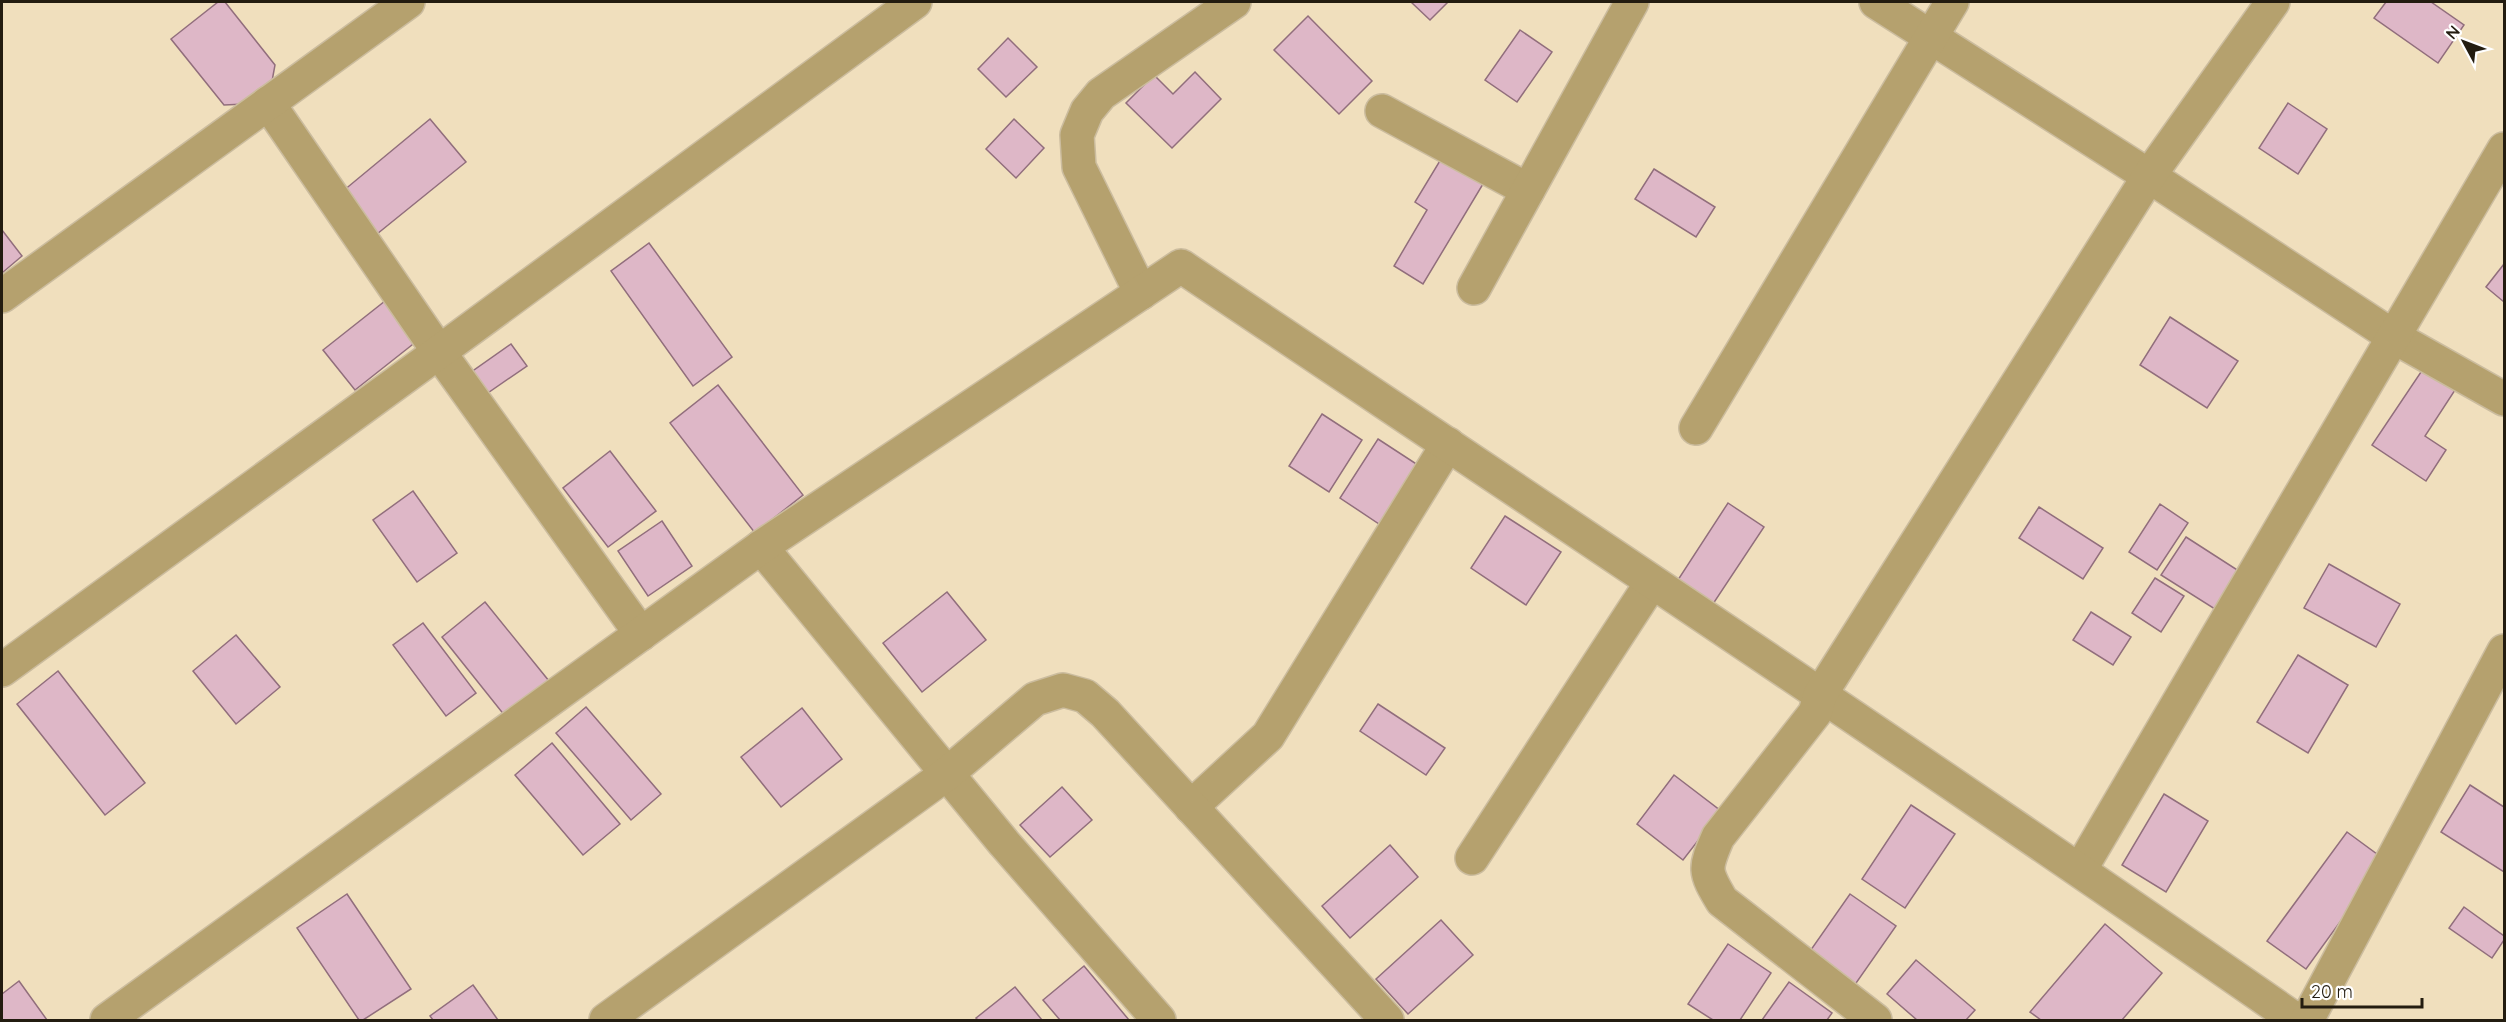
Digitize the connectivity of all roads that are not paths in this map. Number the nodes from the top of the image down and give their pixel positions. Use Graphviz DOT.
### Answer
graph roads {
  1 [pos="408,2"];
  2 [pos="915,2"];
  3 [pos="1234,2"];
  4 [pos="1632,2"];
  5 [pos="1876,2"];
  6 [pos="1952,2"];
  7 [pos="2274,2"];
  8 [pos="1930,36"];
  9 [pos="268,103"];
  10 [pos="1382,111"];
  11 [pos="2505,149"];
  12 [pos="2149,176"];
  13 [pos="1528,190"];
  14 [pos="1474,288"];
  15 [pos="1141,293"];
  16 [pos="2,296"];
  17 [pos="2394,337"];
  18 [pos="439,352"];
  19 [pos="2505,399"];
  20 [pos="1696,428"];
  21 [pos="1448,444"];
  22 [pos="761,548"];
  23 [pos="1652,582"];
  24 [pos="641,634"];
  25 [pos="2505,651"];
  26 [pos="2,670"];
  27 [pos="1820,695"];
  28 [pos="948,773"];
  29 [pos="1191,807"];
  30 [pos="1472,858"];
  31 [pos="2080,870"];
  32 [pos="107,1020"];
  33 [pos="606,1020"];
  34 [pos="1159,1020"];
  35 [pos="1387,1020"];
  36 [pos="1875,1020"];
  37 [pos="2296,1020"];
  38 [pos="2307,1020"];
  1 -- 9 [label="street"];
  2 -- 18 [label="street"];
  3 -- 15 [label="street"];
  4 -- 13 [label="street"];
  5 -- 8 [label="street"];
  6 -- 8 [label="street"];
  7 -- 12 [label="street"];
  8 -- 12 [label="street"];
  8 -- 20 [label="street"];
  9 -- 16 [label="street"];
  9 -- 18 [label="street"];
  10 -- 13 [label="street"];
  11 -- 17 [label="street"];
  12 -- 17 [label="street"];
  12 -- 27 [label="street"];
  13 -- 14 [label="street"];
  15 -- 21 [label="street"];
  15 -- 22 [label="street"];
  17 -- 19 [label="street"];
  17 -- 31 [label="street"];
  18 -- 24 [label="street"];
  18 -- 26 [label="street"];
  21 -- 23 [label="street"];
  21 -- 29 [label="street"];
  22 -- 24 [label="street"];
  22 -- 28 [label="street"];
  23 -- 27 [label="street"];
  23 -- 30 [label="street"];
  24 -- 32 [label="street"];
  25 -- 38 [label="street"];
  27 -- 31 [label="street"];
  27 -- 36 [label="street"];
  28 -- 29 [label="street"];
  28 -- 33 [label="street"];
  28 -- 34 [label="street"];
  29 -- 35 [label="street"];
  31 -- 37 [label="street"];
}
